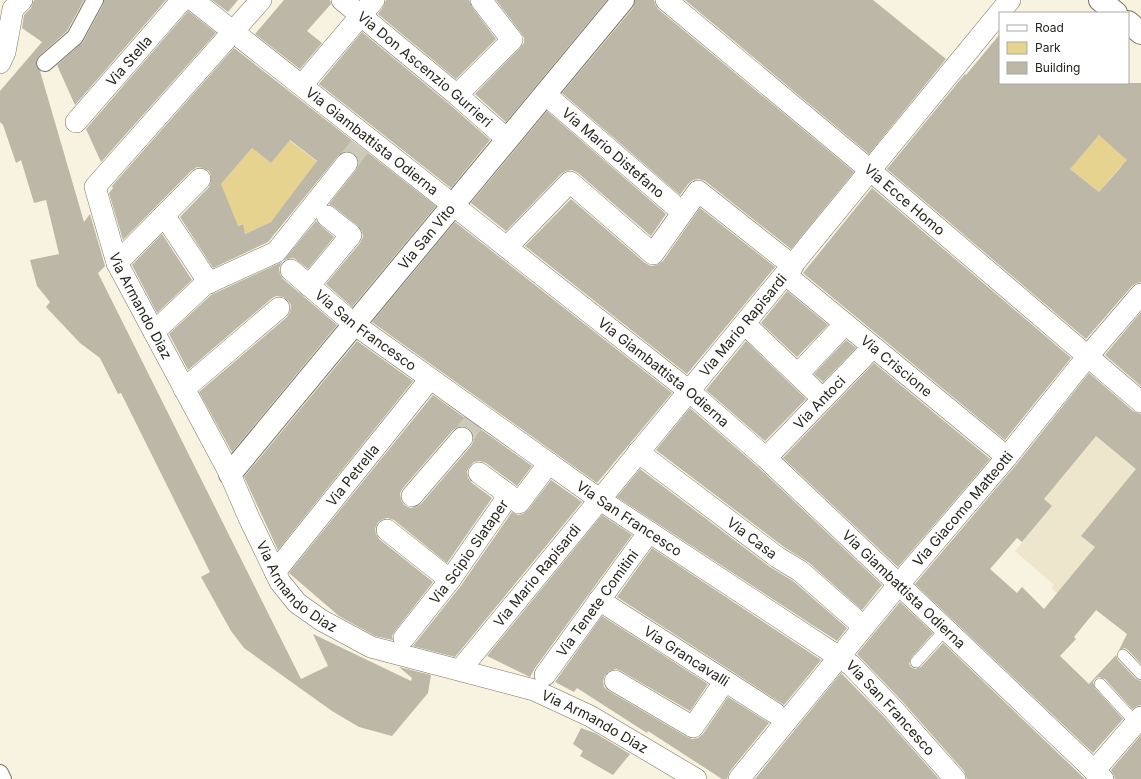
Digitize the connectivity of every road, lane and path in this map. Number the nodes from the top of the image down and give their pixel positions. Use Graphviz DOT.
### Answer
graph roads {
  1 [pos="95,0"];
  2 [pos="182,0"];
  3 [pos="194,0"];
  4 [pos="261,0"];
  5 [pos="342,0"];
  6 [pos="481,0"];
  7 [pos="623,0"];
  8 [pos="666,0"];
  9 [pos="1010,0"];
  10 [pos="1100,0"];
  11 [pos="17,5"];
  12 [pos="367,8"];
  13 [pos="1000,12"];
  14 [pos="1115,12"];
  15 [pos="999,14"];
  16 [pos="1129,23"];
  17 [pos="234,32"];
  18 [pos="1141,33"];
  19 [pos="0,63"];
  20 [pos="45,63"];
  21 [pos="302,85"];
  22 [pos="545,94"];
  23 [pos="457,95"];
  24 [pos="76,122"];
  25 [pos="507,140"];
  26 [pos="347,163"];
  27 [pos="871,171"];
  28 [pos="200,179"];
  29 [pos="453,204"];
  30 [pos="682,212"];
  31 [pos="164,215"];
  32 [pos="327,216"];
  33 [pos="507,247"];
  34 [pos="117,263"];
  35 [pos="291,270"];
  36 [pos="789,270"];
  37 [pos="209,283"];
  38 [pos="309,286"];
  39 [pos="1141,294"];
  40 [pos="279,308"];
  41 [pos="354,324"];
  42 [pos="745,324"];
  43 [pos="845,324"];
  44 [pos="154,332"];
  45 [pos="873,347"];
  46 [pos="1087,357"];
  47 [pos="798,374"];
  48 [pos="430,379"];
  49 [pos="184,389"];
  50 [pos="689,391"];
  51 [pos="823,399"];
  52 [pos="1141,402"];
  53 [pos="462,438"];
  54 [pos="638,452"];
  55 [pos="1006,457"];
  56 [pos="766,458"];
  57 [pos="549,463"];
  58 [pos="480,473"];
  59 [pos="230,474"];
  60 [pos="509,495"];
  61 [pos="412,496"];
  62 [pos="599,499"];
  63 [pos="387,530"];
  64 [pos="649,532"];
  65 [pos="275,572"];
  66 [pos="450,580"];
  67 [pos="899,584"];
  68 [pos="599,600"];
  69 [pos="864,627"];
  70 [pos="946,629"];
  71 [pos="404,638"];
  72 [pos="1123,655"];
  73 [pos="839,657"];
  74 [pos="916,662"];
  75 [pos="460,670"];
  76 [pos="1141,674"];
  77 [pos="545,675"];
  78 [pos="615,681"];
  79 [pos="725,681"];
  80 [pos="1100,684"];
  81 [pos="775,713"];
  82 [pos="1138,720"];
  83 [pos="0,773"];
  84 [pos="1098,775"];
  85 [pos="3,779"];
  86 [pos="696,779"];
  87 [pos="739,779"];
  88 [pos="955,779"];
  1 -- 20 [label="street"];
  2 -- 24 [label="street, Via Stella"];
  3 -- 17 [label="street, Via Giambattista Odierna"];
  4 -- 17 [label="street"];
  5 -- 12 [label="street, Via Don Ascenzio Gurrieri"];
  6 -- 23 [label="street"];
  7 -- 22 [label="street, Via San Vito"];
  8 -- 27 [label="street, Via Ecce Homo"];
  9 -- 13 [label="street, Via Mario Rapisardi"];
  10 -- 14 [label="street"];
  11 -- 19 [label="street"];
  12 -- 21 [label="street"];
  12 -- 23 [label="street, Via Don Ascenzio Gurrieri"];
  15 -- 27 [label="street, Via Mario Rapisardi"];
  16 -- 18 [label="street"];
  17 -- 21 [label="street, Via Giambattista Odierna"];
  17 -- 34 [label="street, Via Armando Diaz"];
  21 -- 29 [label="street, Via Giambattista Odierna"];
  22 -- 25 [label="street, Via San Vito"];
  22 -- 30 [label="street, Via Mario Distefano"];
  23 -- 25 [label="street, Via Don Ascenzio Gurrieri"];
  25 -- 29 [label="street, Via San Vito"];
  26 -- 37 [label="street"];
  27 -- 36 [label="street, Via Mario Rapisardi"];
  27 -- 46 [label="street, Via Ecce Homo"];
  28 -- 31 [label="street"];
  29 -- 33 [label="street, Via Giambattista Odierna"];
  29 -- 41 [label="street, Via San Vito"];
  30 -- 33 [label="street"];
  30 -- 36 [label="street, Via Criscione"];
  31 -- 34 [label="street"];
  31 -- 37 [label="street"];
  32 -- 38 [label="street"];
  33 -- 50 [label="street, Via Giambattista Odierna"];
  34 -- 44 [label="street, Via Armando Diaz"];
  35 -- 38 [label="street, Via San Francesco"];
  36 -- 42 [label="street, Via Mario Rapisardi"];
  36 -- 43 [label="street, Via Criscione"];
  37 -- 44 [label="street"];
  38 -- 41 [label="street, Via San Francesco"];
  39 -- 46 [label="street, Via Giacomo Matteotti"];
  40 -- 49 [label="street"];
  41 -- 48 [label="street, Via San Francesco"];
  41 -- 59 [label="street, Via San Vito"];
  42 -- 47 [label="street"];
  42 -- 50 [label="street, Via Mario Rapisardi"];
  43 -- 45 [label="street, Via Criscione"];
  43 -- 47 [label="street"];
  44 -- 49 [label="street, Via Armando Diaz"];
  45 -- 51 [label="street, Via Antoci"];
  45 -- 55 [label="street, Via Criscione"];
  46 -- 52 [label="street, Via Ecce Homo"];
  46 -- 55 [label="street, Via Giacomo Matteotti"];
  47 -- 51 [label="street"];
  48 -- 57 [label="street, Via San Francesco"];
  48 -- 65 [label="street, Via Petrella"];
  49 -- 59 [label="street, Via Armando Diaz"];
  50 -- 54 [label="street, Via Mario Rapisardi"];
  50 -- 56 [label="street, Via Giambattista Odierna"];
  51 -- 56 [label="street, Via Antoci"];
  53 -- 61 [label="street"];
  54 -- 62 [label="street, Via Mario Rapisardi"];
  54 -- 69 [label="street, Via Casa"];
  55 -- 67 [label="street, Via Giacomo Matteotti"];
  56 -- 67 [label="street, Via Giambattista Odierna"];
  57 -- 60 [label="street, Via Scipio Slataper"];
  57 -- 62 [label="street, Via San Francesco"];
  58 -- 60 [label="street"];
  59 -- 65 [label="street, Via Armando Diaz"];
  60 -- 66 [label="street, Via Scipio Slataper"];
  62 -- 64 [label="street, Via San Francesco"];
  62 -- 75 [label="street, Via Mario Rapisardi"];
  63 -- 66 [label="street"];
  64 -- 68 [label="street, Via Tenete Comitini"];
  64 -- 73 [label="street, Via San Francesco"];
  65 -- 75 [label="street, Via Armando Diaz"];
  66 -- 71 [label="street, Via Scipio Slataper"];
  67 -- 69 [label="street, Via Giacomo Matteotti"];
  67 -- 70 [label="street, Via Giambattista Odierna"];
  68 -- 77 [label="street, Via Tenete Comitini"];
  68 -- 79 [label="street, Via Grancavalli"];
  69 -- 73 [label="street, Via Giacomo Matteotti"];
  70 -- 74 [label="lane"];
  70 -- 84 [label="street, Via Giambattista Odierna"];
  72 -- 76 [label="lane"];
  73 -- 87 [label="street, Via Giacomo Matteotti"];
  73 -- 88 [label="street, Via San Francesco"];
  75 -- 86 [label="street, Via Armando Diaz"];
  78 -- 79 [label="street"];
  79 -- 81 [label="street, Via Grancavalli"];
  80 -- 82 [label="lane"];
  82 -- 84 [label="street"];
  83 -- 85 [label="street"];
}
